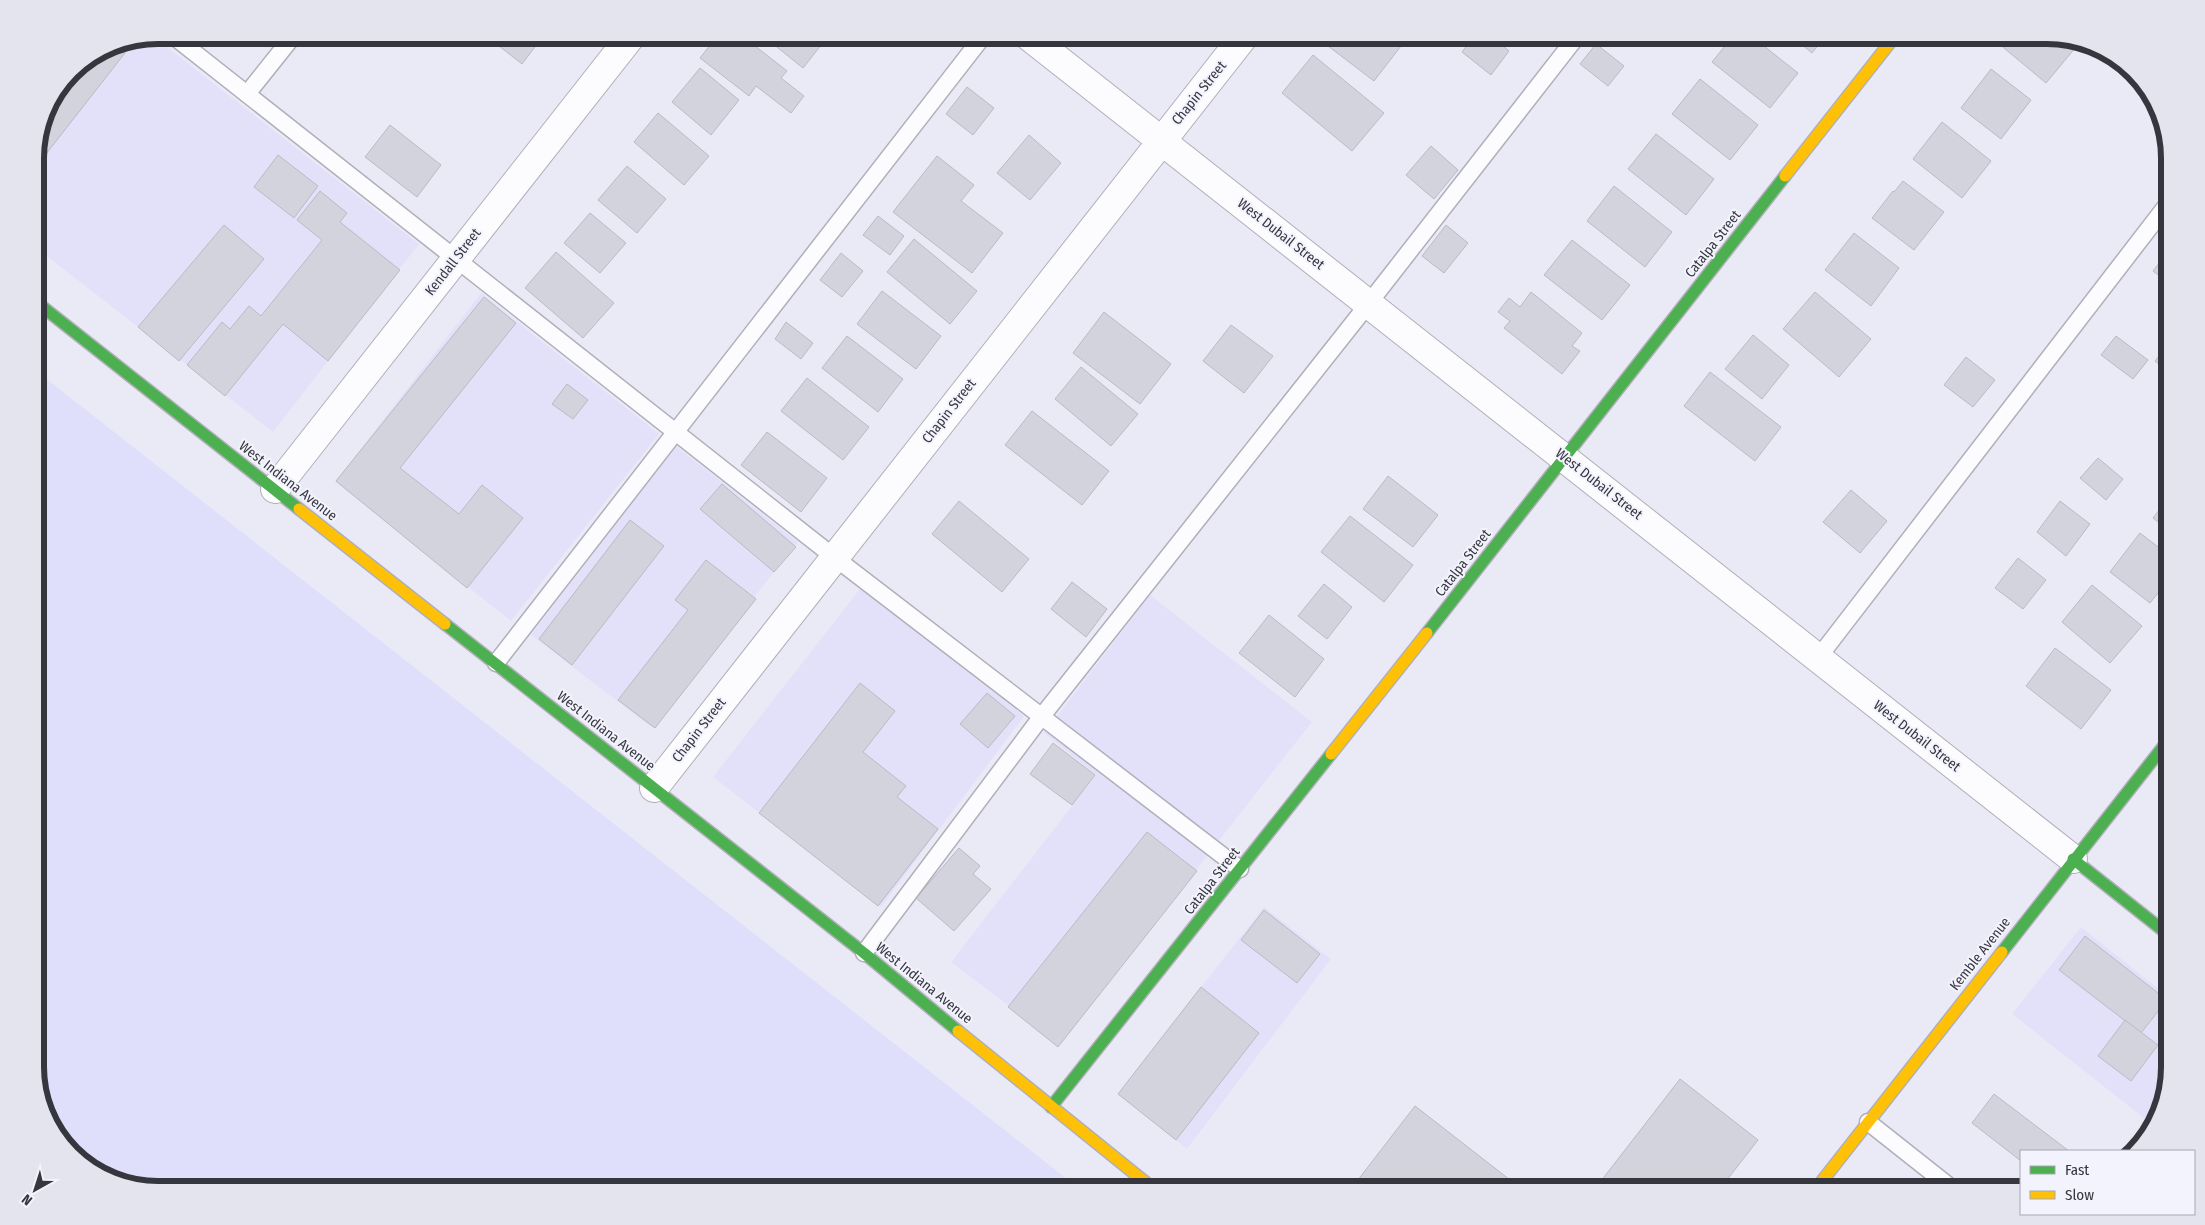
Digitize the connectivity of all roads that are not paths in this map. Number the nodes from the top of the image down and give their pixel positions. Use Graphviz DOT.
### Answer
graph roads {
  1 [pos="183,44"];
  2 [pos="287,44"];
  3 [pos="625,44"];
  4 [pos="977,44"];
  5 [pos="1038,44"];
  6 [pos="1238,44"];
  7 [pos="1571,44"];
  8 [pos="1889,44"];
  9 [pos="247,94"];
  10 [pos="1161,140"];
  11 [pos="2161,213"];
  12 [pos="457,257"];
  13 [pos="1370,303"];
  14 [pos="44,307"];
  15 [pos="675,433"];
  16 [pos="1564,456"];
  17 [pos="274,489"];
  18 [pos="834,557"];
  19 [pos="1818,658"];
  20 [pos="496,663"];
  21 [pos="1042,716"];
  22 [pos="2161,749"];
  23 [pos="654,788"];
  24 [pos="2074,859"];
  25 [pos="1240,869"];
  26 [pos="2161,929"];
  27 [pos="864,953"];
  28 [pos="1051,1108"];
  29 [pos="1868,1122"];
  30 [pos="1144,1181"];
  31 [pos="1822,1181"];
  32 [pos="1943,1181"];
  1 -- 9 [label="lane"];
  2 -- 9 [label="lane"];
  3 -- 12 [label="street, Kendall Street"];
  4 -- 15 [label="lane"];
  5 -- 10 [label="street, West Dubail Street"];
  6 -- 10 [label="street, Chapin Street"];
  7 -- 13 [label="lane"];
  8 -- 16 [label="street, Catalpa Street"];
  9 -- 12 [label="lane"];
  10 -- 13 [label="street, West Dubail Street"];
  10 -- 18 [label="street, Chapin Street"];
  11 -- 19 [label="lane"];
  12 -- 15 [label="lane"];
  12 -- 17 [label="street, Kendall Street"];
  13 -- 16 [label="street, West Dubail Street"];
  13 -- 21 [label="lane"];
  14 -- 17 [label="street, West Indiana Avenue"];
  15 -- 18 [label="lane"];
  15 -- 20 [label="lane"];
  16 -- 19 [label="street, West Dubail Street"];
  16 -- 25 [label="street, Catalpa Street"];
  17 -- 20 [label="street, West Indiana Avenue"];
  18 -- 21 [label="lane"];
  18 -- 23 [label="street, Chapin Street"];
  19 -- 24 [label="street, West Dubail Street"];
  20 -- 23 [label="street, West Indiana Avenue"];
  21 -- 25 [label="lane"];
  21 -- 27 [label="lane"];
  22 -- 24 [label="street, Kemble Avenue"];
  23 -- 27 [label="street, West Indiana Avenue"];
  24 -- 26 [label="street, West Dubail Street"];
  24 -- 29 [label="street, Kemble Avenue"];
  25 -- 28 [label="street, Catalpa Street"];
  27 -- 28 [label="street, West Indiana Avenue"];
  28 -- 30 [label="street, West Indiana Avenue"];
  29 -- 31 [label="street, Kemble Avenue"];
  29 -- 32 [label="lane"];
}
